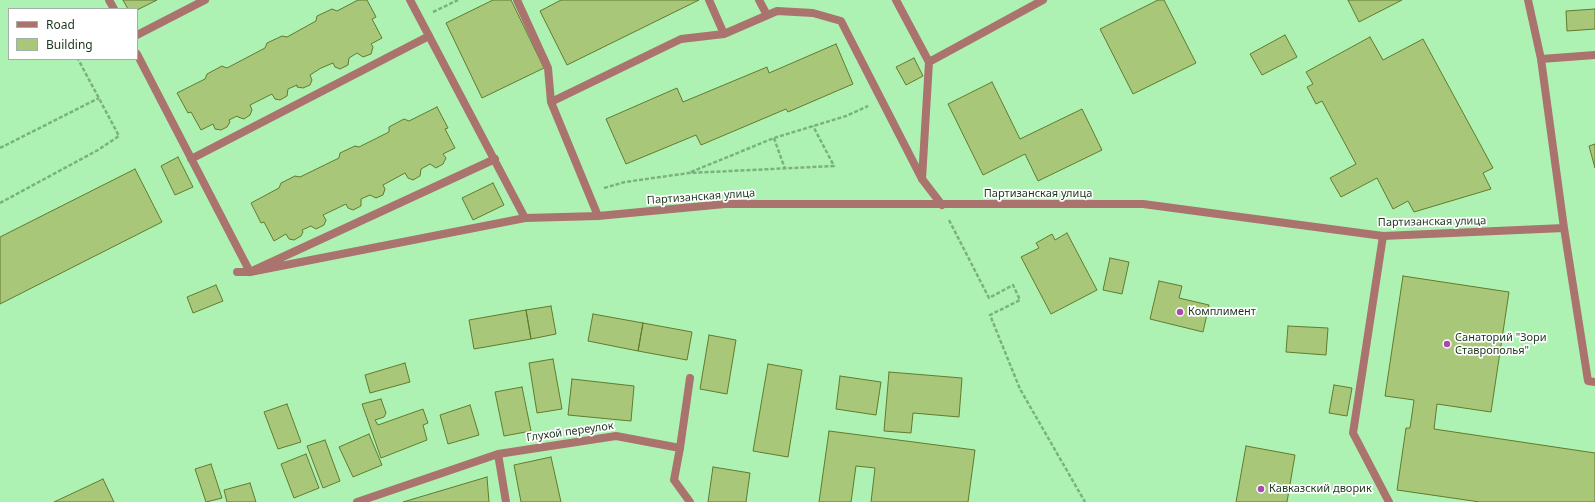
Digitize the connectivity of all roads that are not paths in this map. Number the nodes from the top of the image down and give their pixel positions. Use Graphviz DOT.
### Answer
graph roads {
  1 [pos="205,0"];
  2 [pos="410,0"];
  3 [pos="517,0"];
  4 [pos="710,0"];
  5 [pos="759,0"];
  6 [pos="896,0"];
  7 [pos="1043,0"];
  8 [pos="1528,0"];
  9 [pos="767,15"];
  10 [pos="138,34"];
  11 [pos="724,34"];
  12 [pos="429,36"];
  13 [pos="1595,55"];
  14 [pos="138,56"];
  15 [pos="1541,59"];
  16 [pos="929,62"];
  17 [pos="551,102"];
  18 [pos="191,158"];
  19 [pos="495,159"];
  20 [pos="922,179"];
  21 [pos="942,205"];
  22 [pos="598,216"];
  23 [pos="525,218"];
  24 [pos="1564,228"];
  25 [pos="1383,236"];
  26 [pos="237,272"];
  27 [pos="250,272"];
  28 [pos="690,378"];
  29 [pos="1595,382"];
  30 [pos="680,448"];
  31 [pos="498,454"];
  32 [pos="357,502"];
  33 [pos="506,502"];
  34 [pos="690,502"];
  35 [pos="1389,502"];
  1 -- 10 [label="street"];
  2 -- 12 [label="street"];
  3 -- 17 [label="street"];
  4 -- 11 [label="street"];
  5 -- 9 [label="street"];
  6 -- 16 [label="street"];
  7 -- 16 [label="street"];
  8 -- 15 [label="street"];
  9 -- 11 [label="street"];
  9 -- 20 [label="street"];
  11 -- 17 [label="street"];
  12 -- 18 [label="street"];
  12 -- 19 [label="street"];
  13 -- 15 [label="street"];
  14 -- 18 [label="street"];
  15 -- 24 [label="street"];
  16 -- 20 [label="street"];
  17 -- 22 [label="street"];
  18 -- 27 [label="street"];
  19 -- 23 [label="street"];
  19 -- 27 [label="street"];
  20 -- 21 [label="street"];
  21 -- 22 [label="street, Партизанская улица"];
  21 -- 25 [label="street, Партизанская улица"];
  22 -- 23 [label="street, Партизанская улица"];
  23 -- 27 [label="street, Партизанская улица"];
  24 -- 25 [label="street, Партизанская улица"];
  24 -- 29 [label="street"];
  25 -- 35 [label="street"];
  26 -- 27 [label="street"];
  28 -- 30 [label="street"];
  30 -- 31 [label="street, Глухой переулок"];
  30 -- 34 [label="street"];
  31 -- 32 [label="street, Глухой переулок"];
  31 -- 33 [label="street"];
}
